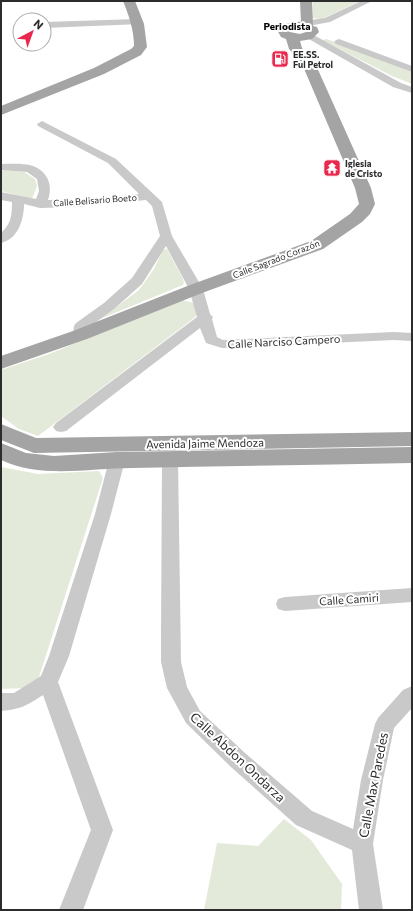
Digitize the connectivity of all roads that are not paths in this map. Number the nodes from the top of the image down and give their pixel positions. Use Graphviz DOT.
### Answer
graph roads {
  1 [pos="129,1"];
  2 [pos="306,1"];
  3 [pos="368,1"];
  4 [pos="138,22"];
  5 [pos="52,25"];
  6 [pos="303,32"];
  7 [pos="322,42"];
  8 [pos="412,69"];
  9 [pos="412,90"];
  10 [pos="1,111"];
  11 [pos="42,124"];
  12 [pos="1,167"];
  13 [pos="1,196"];
  14 [pos="149,196"];
  15 [pos="18,201"];
  16 [pos="40,204"];
  17 [pos="166,236"];
  18 [pos="1,239"];
  19 [pos="196,289"];
  20 [pos="206,317"];
  21 [pos="80,335"];
  22 [pos="412,337"];
  23 [pos="1,363"];
  24 [pos="61,427"];
  25 [pos="1,431"];
  26 [pos="412,440"];
  27 [pos="1,451"];
  28 [pos="412,455"];
  29 [pos="117,460"];
  30 [pos="170,460"];
  31 [pos="412,595"];
  32 [pos="285,604"];
  33 [pos="48,682"];
  34 [pos="412,695"];
  35 [pos="1,702"];
  36 [pos="362,844"];
  37 [pos="71,910"];
  38 [pos="371,910"];
  1 -- 4 [label="main road"];
  2 -- 6 [label="main road"];
  3 -- 6 [label="street"];
  4 -- 5 [label="street"];
  4 -- 10 [label="main road"];
  6 -- 7 [label="street"];
  6 -- 7 [label="main road"];
  6 -- 8 [label="street"];
  6 -- 19 [label="main road, Calle Sagrado Corazón"];
  7 -- 9 [label="street"];
  11 -- 14 [label="street, Calle Narciso Campero"];
  12 -- 16 [label="street, Calle Belisario Boeto"];
  13 -- 15 [label="street, Calle Belisario Boeto"];
  14 -- 16 [label="street, Calle Belisario Boeto"];
  14 -- 17 [label="street, Calle Narciso Campero"];
  15 -- 16 [label="street, Calle Belisario Boeto"];
  15 -- 18 [label="street"];
  17 -- 19 [label="street, Calle Narciso Campero"];
  17 -- 21 [label="street"];
  19 -- 20 [label="street, Calle Narciso Campero"];
  19 -- 21 [label="main road, Calle Sagrado Corazón"];
  20 -- 22 [label="street, Calle Narciso Campero"];
  20 -- 24 [label="street"];
  21 -- 23 [label="main road, Calle Sagrado Corazón"];
  25 -- 26 [label="main road, Avenida Jaime Mendoza"];
  27 -- 29 [label="main road, Avenida Jaime Mendoza"];
  28 -- 30 [label="main road, Avenida Jaime Mendoza"];
  29 -- 30 [label="main road, Avenida Jaime Mendoza"];
  29 -- 33 [label="street"];
  30 -- 36 [label="street, Calle Abdon Ondarza"];
  31 -- 32 [label="street, Calle Camiri"];
  33 -- 35 [label="street"];
  33 -- 37 [label="street"];
  34 -- 36 [label="street, Calle Max Paredes"];
  36 -- 38 [label="street, Calle Max Paredes"];
}
